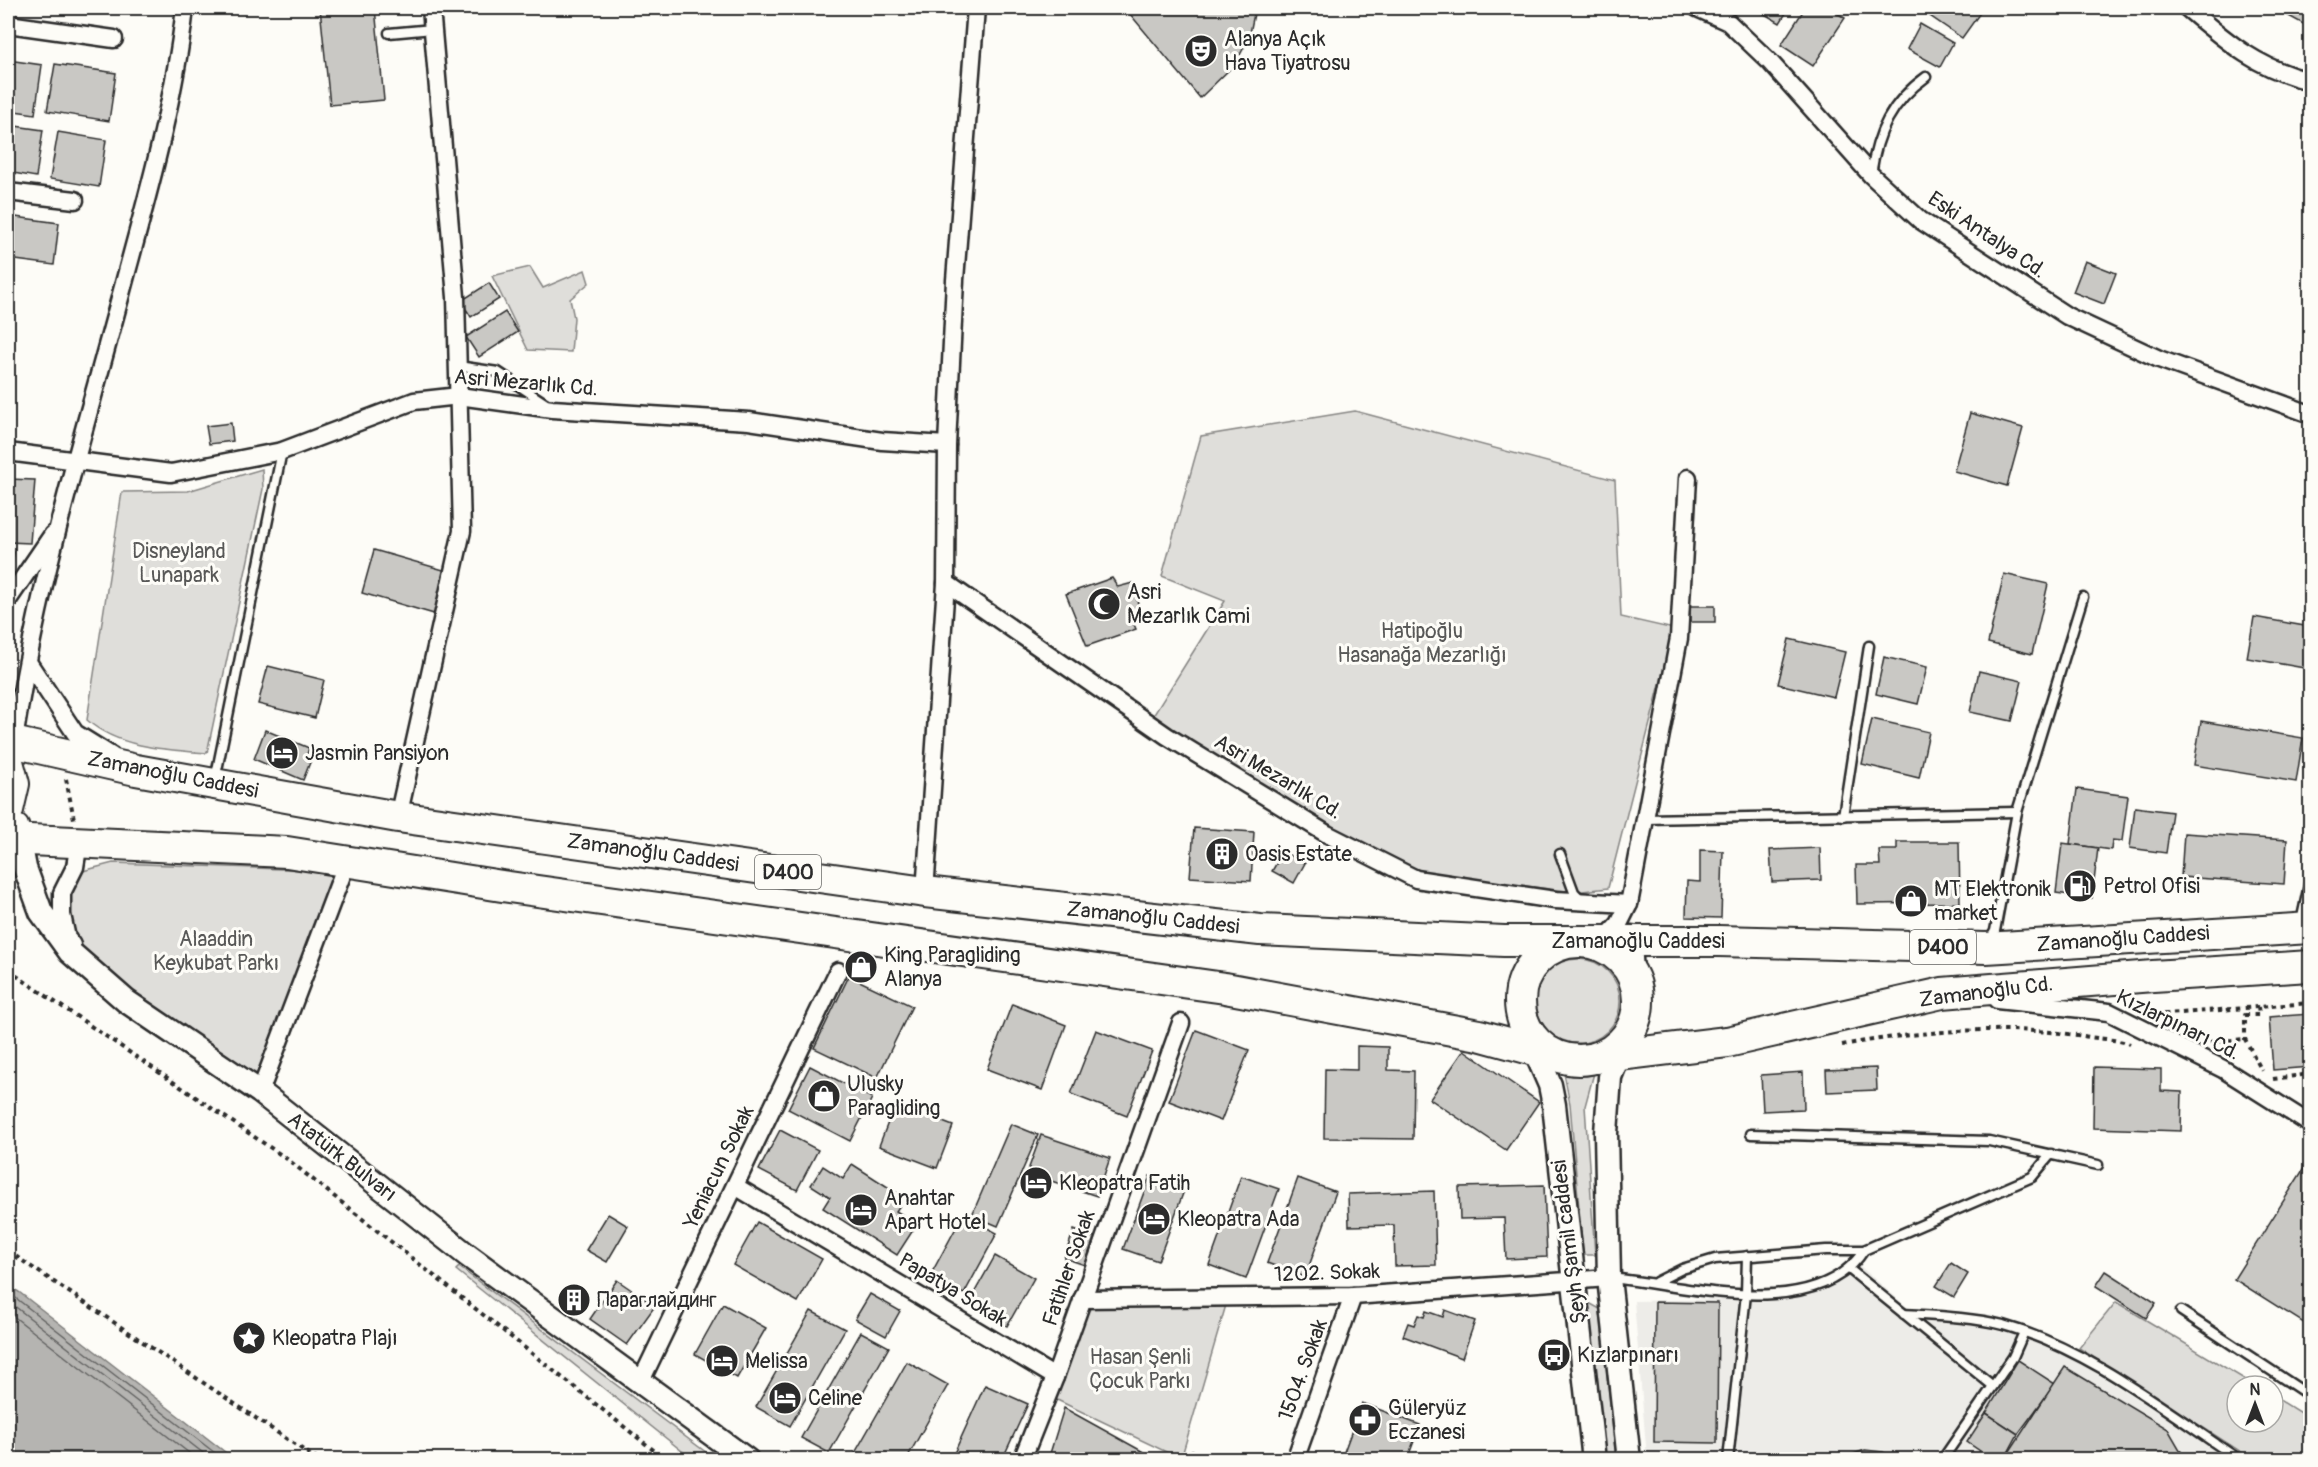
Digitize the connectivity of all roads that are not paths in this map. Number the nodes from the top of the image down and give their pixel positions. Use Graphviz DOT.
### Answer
graph roads {
  1 [pos="185,8"];
  2 [pos="431,8"];
  3 [pos="976,8"];
  4 [pos="1697,8"];
  5 [pos="2187,8"];
  6 [pos="1728,15"];
  7 [pos="8,24"];
  8 [pos="433,29"];
  9 [pos="389,33"];
  10 [pos="114,39"];
  11 [pos="1926,77"];
  12 [pos="2304,80"];
  13 [pos="2310,89"];
  14 [pos="1871,175"];
  15 [pos="8,192"];
  16 [pos="75,200"];
  17 [pos="458,366"];
  18 [pos="459,396"];
  19 [pos="552,409"];
  20 [pos="2310,414"];
  21 [pos="947,445"];
  22 [pos="282,451"];
  23 [pos="8,452"];
  24 [pos="76,462"];
  25 [pos="1688,478"];
  26 [pos="59,526"];
  27 [pos="946,583"];
  28 [pos="2083,597"];
  29 [pos="8,600"];
  30 [pos="1869,646"];
  31 [pos="28,663"];
  32 [pos="10,753"];
  33 [pos="136,770"];
  34 [pos="214,784"];
  35 [pos="10,805"];
  36 [pos="2017,812"];
  37 [pos="1843,816"];
  38 [pos="398,817"];
  39 [pos="1645,819"];
  40 [pos="14,839"];
  41 [pos="79,842"];
  42 [pos="1560,854"];
  43 [pos="347,862"];
  44 [pos="2310,880"];
  45 [pos="925,892"];
  46 [pos="1581,900"];
  47 [pos="1629,904"];
  48 [pos="2305,928"];
  49 [pos="1603,941"];
  50 [pos="1986,948"];
  51 [pos="2310,966"];
  52 [pos="88,968"];
  53 [pos="838,971"];
  54 [pos="1636,982"];
  55 [pos="1942,993"];
  56 [pos="1181,1023"];
  57 [pos="1539,1045"];
  58 [pos="1613,1050"];
  59 [pos="260,1092"];
  60 [pos="2310,1124"];
  61 [pos="1751,1134"];
  62 [pos="2051,1154"];
  63 [pos="2098,1165"];
  64 [pos="735,1186"];
  65 [pos="1864,1250"];
  66 [pos="1747,1256"];
  67 [pos="1849,1269"];
  68 [pos="1609,1278"];
  69 [pos="1574,1280"];
  70 [pos="1656,1282"];
  71 [pos="1746,1294"];
  72 [pos="1353,1296"];
  73 [pos="1082,1299"];
  74 [pos="2181,1311"];
  75 [pos="1904,1314"];
  76 [pos="2024,1332"];
  77 [pos="1055,1377"];
  78 [pos="640,1383"];
  79 [pos="1993,1386"];
  80 [pos="2310,1396"];
  81 [pos="747,1460"];
  82 [pos="1022,1460"];
  83 [pos="1295,1460"];
  84 [pos="1594,1460"];
  85 [pos="1629,1460"];
  86 [pos="1728,1460"];
  87 [pos="1942,1460"];
  88 [pos="2240,1460"];
  1 -- 24 [label="street"];
  2 -- 8 [label="street"];
  3 -- 21 [label="street"];
  4 -- 6 [label="street, Eski Antalya Cd."];
  5 -- 12 [label="street"];
  6 -- 14 [label="street, Eski Antalya Cd."];
  7 -- 10 [label="street"];
  8 -- 9 [label="lane"];
  8 -- 17 [label="street"];
  11 -- 14 [label="lane"];
  12 -- 13 [label="lane"];
  14 -- 20 [label="street, Eski Antalya Cd."];
  15 -- 16 [label="street"];
  17 -- 18 [label="street"];
  17 -- 19 [label="lane"];
  18 -- 19 [label="street, Asri Mezarlık Cd."];
  18 -- 22 [label="street, Asri Mezarlık Cd."];
  18 -- 38 [label="street"];
  19 -- 21 [label="street, Asri Mezarlık Cd."];
  21 -- 27 [label="street"];
  22 -- 24 [label="street, Asri Mezarlık Cd."];
  22 -- 34 [label="lane"];
  23 -- 24 [label="street, Asri Mezarlık Cd."];
  24 -- 26 [label="street"];
  25 -- 39 [label="street"];
  26 -- 29 [label="street"];
  26 -- 31 [label="street"];
  27 -- 45 [label="street"];
  27 -- 46 [label="street, Asri Mezarlık Cd."];
  28 -- 36 [label="lane"];
  30 -- 37 [label="lane"];
  31 -- 32 [label="street"];
  31 -- 33 [label="street"];
  32 -- 33 [label="highway, Zamanoğlu Caddesi / D400"];
  32 -- 35 [label="highway"];
  33 -- 34 [label="highway, Zamanoğlu Caddesi / D400"];
  34 -- 38 [label="highway, Zamanoğlu Caddesi / D400"];
  35 -- 40 [label="street, Atatürk Bulvarı"];
  36 -- 37 [label="lane"];
  36 -- 50 [label="lane"];
  37 -- 39 [label="lane"];
  38 -- 45 [label="highway, Zamanoğlu Caddesi / D400"];
  39 -- 47 [label="street"];
  40 -- 41 [label="highway"];
  40 -- 52 [label="street, Atatürk Bulvarı"];
  41 -- 43 [label="highway"];
  41 -- 52 [label="street"];
  42 -- 46 [label="lane"];
  43 -- 57 [label="highway"];
  43 -- 59 [label="street"];
  44 -- 48 [label="lane"];
  45 -- 49 [label="highway, Zamanoğlu Caddesi / D400"];
  46 -- 47 [label="street, Asri Mezarlık Cd."];
  47 -- 49 [label="street"];
  47 -- 49 [label="street"];
  48 -- 50 [label="highway, Zamanoğlu Caddesi / D400"];
  49 -- 50 [label="highway, Zamanoğlu Caddesi / D400"];
  49 -- 54 [label="street"];
  49 -- 54 [label="highway"];
  49 -- 57 [label="highway"];
  51 -- 55 [label="highway, Zamanoğlu Cd. / D400"];
  52 -- 59 [label="street, Atatürk Bulvarı"];
  53 -- 64 [label="street, Yeniacun Sokak"];
  54 -- 58 [label="highway"];
  55 -- 58 [label="highway, Zamanoğlu Cd. / D400"];
  55 -- 60 [label="street, Kızlarpınarı Cd."];
  56 -- 73 [label="street, Fatihler Sokak"];
  57 -- 58 [label="highway, Zamanoğlu Cd."];
  57 -- 69 [label="street, Şeyh Şamil caddesi"];
  58 -- 68 [label="street, Şeyh Şamil caddesi"];
  59 -- 78 [label="street, Atatürk Bulvarı"];
  61 -- 62 [label="lane"];
  62 -- 63 [label="lane"];
  62 -- 65 [label="lane"];
  64 -- 77 [label="street, Papatya Sokak"];
  64 -- 78 [label="street, Yeniacun Sokak"];
  65 -- 66 [label="lane"];
  65 -- 67 [label="lane"];
  66 -- 70 [label="lane"];
  66 -- 71 [label="lane"];
  67 -- 71 [label="lane"];
  67 -- 75 [label="lane"];
  68 -- 69 [label="street, 1202. Sokak"];
  68 -- 70 [label="lane"];
  68 -- 85 [label="street, Şeyh Şamil caddesi"];
  69 -- 72 [label="street, 1202. Sokak"];
  69 -- 84 [label="street, Şeyh Şamil caddesi"];
  70 -- 71 [label="lane"];
  71 -- 86 [label="lane"];
  72 -- 73 [label="street, 1202. Sokak"];
  72 -- 83 [label="street, 1504. Sokak"];
  73 -- 77 [label="street, Fatihler Sokak"];
  74 -- 80 [label="lane"];
  75 -- 76 [label="lane"];
  75 -- 79 [label="lane"];
  76 -- 79 [label="lane"];
  76 -- 88 [label="lane"];
  77 -- 82 [label="street, Fatihler Sokak"];
  78 -- 81 [label="street, Atatürk Bulvarı"];
  79 -- 87 [label="lane"];
}
